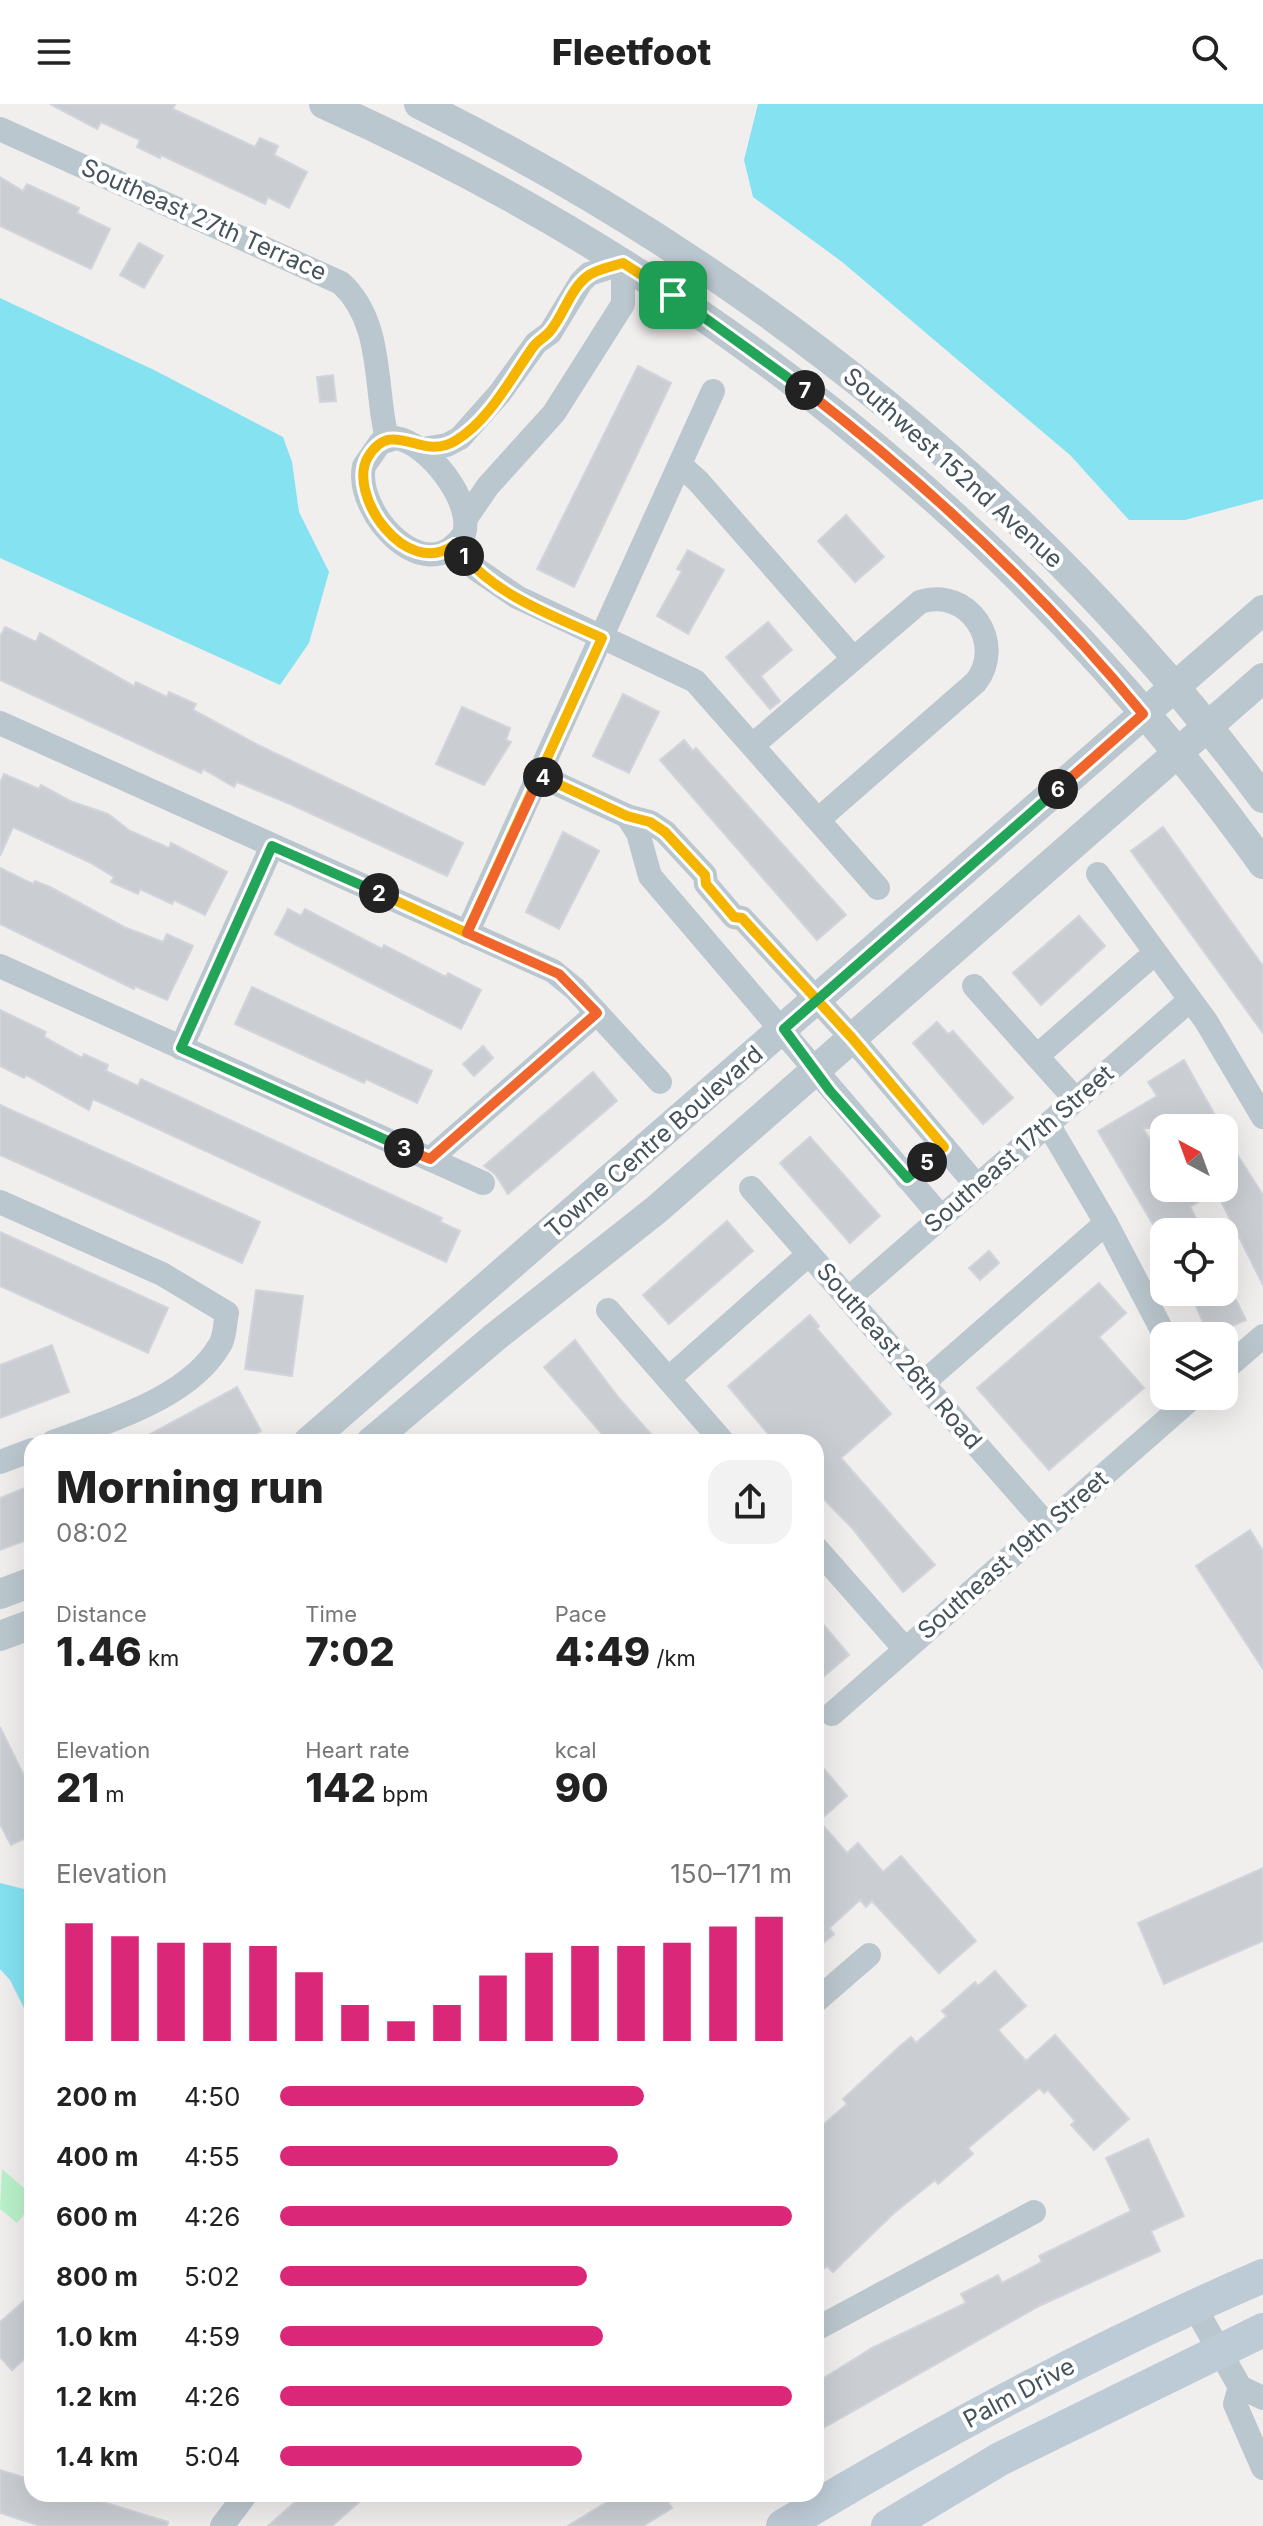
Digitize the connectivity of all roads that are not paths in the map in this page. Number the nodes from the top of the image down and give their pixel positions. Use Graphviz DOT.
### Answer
graph roads {
  1 [pos="324,104"];
  2 [pos="419,104"];
  3 [pos="0,129"];
  4 [pos="645,230"];
  5 [pos="623,263"];
  6 [pos="713,391"];
  7 [pos="387,439"];
  8 [pos="423,449"];
  9 [pos="680,465"];
  10 [pos="466,518"];
  11 [pos="454,545"];
  12 [pos="1263,610"];
  13 [pos="602,638"];
  14 [pos="853,658"];
  15 [pos="1263,678"];
  16 [pos="1173,689"];
  17 [pos="1143,714"];
  18 [pos="0,723"];
  19 [pos="1206,728"];
  20 [pos="754,744"];
  21 [pos="1176,754"];
  22 [pos="540,776"];
  23 [pos="1263,798"];
  24 [pos="627,816"];
  25 [pos="819,819"];
  26 [pos="272,846"];
  27 [pos="1263,864"];
  28 [pos="1098,874"];
  29 [pos="878,888"];
  30 [pos="467,933"];
  31 [pos="1155,953"];
  32 [pos="0,966"];
  33 [pos="974,986"];
  34 [pos="816,1000"];
  35 [pos="1190,1000"];
  36 [pos="597,1013"];
  37 [pos="784,1029"];
  38 [pos="852,1038"];
  39 [pos="181,1048"];
  40 [pos="1037,1056"];
  41 [pos="817,1069"];
  42 [pos="660,1082"];
  43 [pos="1076,1100"];
  44 [pos="1263,1117"];
  45 [pos="1048,1124"];
  46 [pos="944,1147"];
  47 [pos="430,1159"];
  48 [pos="907,1178"];
  49 [pos="483,1183"];
  50 [pos="977,1186"];
  51 [pos="751,1188"];
  52 [pos="0,1202"];
  53 [pos="941,1217"];
  54 [pos="1106,1223"];
  55 [pos="809,1254"];
  56 [pos="848,1299"];
  57 [pos="471,1304"];
  58 [pos="608,1310"];
  59 [pos="1158,1322"];
  60 [pos="1263,1336"];
  61 [pos="495,1337"];
  62 [pos="1238,1358"];
  63 [pos="668,1379"];
  64 [pos="923,1383"];
  65 [pos="362,1398"];
  66 [pos="1178,1410"];
  67 [pos="74,1434"];
  68 [pos="318,1434"];
  69 [pos="378,1434"];
  70 [pos="381,1434"];
  71 [pos="716,1434"];
  72 [pos="24,1453"];
  73 [pos="0,1462"];
  74 [pos="1047,1525"];
  75 [pos="824,1557"];
  76 [pos="24,1585"];
  77 [pos="0,1594"];
  78 [pos="24,1627"];
  79 [pos="0,1636"];
  80 [pos="905,1649"];
  81 [pos="832,1714"];
  82 [pos="869,1955"];
  83 [pos="824,1994"];
  84 [pos="1034,2212"];
  85 [pos="1263,2276"];
  86 [pos="1194,2306"];
  87 [pos="824,2325"];
  88 [pos="1263,2330"];
  89 [pos="1219,2350"];
  90 [pos="1240,2387"];
  91 [pos="1263,2398"];
  92 [pos="1263,2468"];
  93 [pos="239,2502"];
  94 [pos="823,2502"];
  95 [pos="824,2502"];
  96 [pos="222,2526"];
  97 [pos="783,2526"];
  98 [pos="888,2526"];
  1 -- 5 [label="street, Southwest 152nd Avenue"];
  2 -- 4 [label="street, Southwest 152nd Avenue"];
  3 -- 7 [label="street, Southeast 27th Terrace"];
  4 -- 5 [label="street"];
  4 -- 16 [label="street, Southwest 152nd Avenue"];
  5 -- 8 [label="street"];
  5 -- 10 [label="street"];
  5 -- 17 [label="street, Southwest 152nd Avenue"];
  6 -- 9 [label="street"];
  7 -- 8 [label="street"];
  7 -- 11 [label="street"];
  8 -- 10 [label="street"];
  9 -- 13 [label="street"];
  9 -- 14 [label="street"];
  10 -- 11 [label="street"];
  11 -- 13 [label="street"];
  12 -- 16 [label="street, Towne Centre Boulevard"];
  13 -- 20 [label="street"];
  13 -- 22 [label="street"];
  14 -- 20 [label="street"];
  14 -- 25 [label="street"];
  15 -- 19 [label="street, Towne Centre Boulevard"];
  16 -- 17 [label="street, Towne Centre Boulevard"];
  16 -- 19 [label="street, Southwest 152nd Avenue"];
  17 -- 21 [label="street, Southwest 152nd Avenue"];
  17 -- 34 [label="street, Towne Centre Boulevard"];
  18 -- 26 [label="street"];
  19 -- 21 [label="street, Towne Centre Boulevard"];
  19 -- 23 [label="street, Southwest 152nd Avenue"];
  20 -- 25 [label="street"];
  21 -- 27 [label="street, Southwest 152nd Avenue"];
  21 -- 38 [label="street, Towne Centre Boulevard"];
  22 -- 24 [label="street"];
  22 -- 30 [label="street"];
  24 -- 34 [label="street"];
  24 -- 37 [label="street"];
  25 -- 29 [label="street"];
  26 -- 30 [label="street"];
  26 -- 39 [label="street"];
  28 -- 31 [label="street"];
  30 -- 36 [label="street"];
  31 -- 35 [label="street"];
  31 -- 40 [label="street"];
  32 -- 39 [label="street"];
  33 -- 40 [label="street"];
  34 -- 37 [label="street, Towne Centre Boulevard"];
  34 -- 38 [label="street"];
  35 -- 43 [label="street, Southeast 17th Street"];
  35 -- 44 [label="street"];
  36 -- 42 [label="street"];
  36 -- 47 [label="street"];
  37 -- 41 [label="street"];
  37 -- 57 [label="street, Towne Centre Boulevard"];
  38 -- 41 [label="street, Towne Centre Boulevard"];
  38 -- 46 [label="street"];
  39 -- 47 [label="street"];
  40 -- 43 [label="street"];
  41 -- 48 [label="street"];
  41 -- 61 [label="street, Towne Centre Boulevard"];
  43 -- 45 [label="street, Southeast 17th Street"];
  45 -- 50 [label="street, Southeast 17th Street"];
  45 -- 54 [label="street"];
  46 -- 48 [label="street"];
  46 -- 50 [label="street"];
  47 -- 49 [label="street"];
  48 -- 53 [label="street"];
  50 -- 53 [label="street, Southeast 17th Street"];
  51 -- 55 [label="street, Southeast 26th Road"];
  52 -- 67 [label="street"];
  53 -- 56 [label="street, Southeast 17th Street"];
  54 -- 59 [label="street"];
  54 -- 64 [label="street"];
  55 -- 56 [label="street, Southeast 26th Road"];
  55 -- 63 [label="street"];
  56 -- 64 [label="street, Southeast 26th Road"];
  57 -- 61 [label="street"];
  57 -- 65 [label="street, Towne Centre Boulevard"];
  58 -- 63 [label="street"];
  60 -- 62 [label="street"];
  61 -- 70 [label="street, Towne Centre Boulevard"];
  63 -- 71 [label="street"];
  64 -- 74 [label="street, Southeast 26th Road"];
  65 -- 68 [label="street, Towne Centre Boulevard"];
  65 -- 69 [label="street"];
  66 -- 74 [label="street, Southeast 19th Street"];
  72 -- 73 [label="street"];
  74 -- 80 [label="street, Southeast 19th Street"];
  75 -- 80 [label="street"];
  76 -- 77 [label="street"];
  78 -- 79 [label="street"];
  80 -- 81 [label="street, Southeast 19th Street"];
  82 -- 83 [label="street"];
  84 -- 87 [label="street"];
  85 -- 86 [label="main road, Palm Drive"];
  86 -- 89 [label="street"];
  86 -- 95 [label="main road, Palm Drive"];
  88 -- 89 [label="main road, Palm Drive"];
  89 -- 90 [label="street"];
  89 -- 98 [label="main road, Palm Drive"];
  90 -- 91 [label="street"];
  90 -- 92 [label="street"];
  93 -- 96 [label="street"];
  94 -- 97 [label="main road, Palm Drive"];
}
